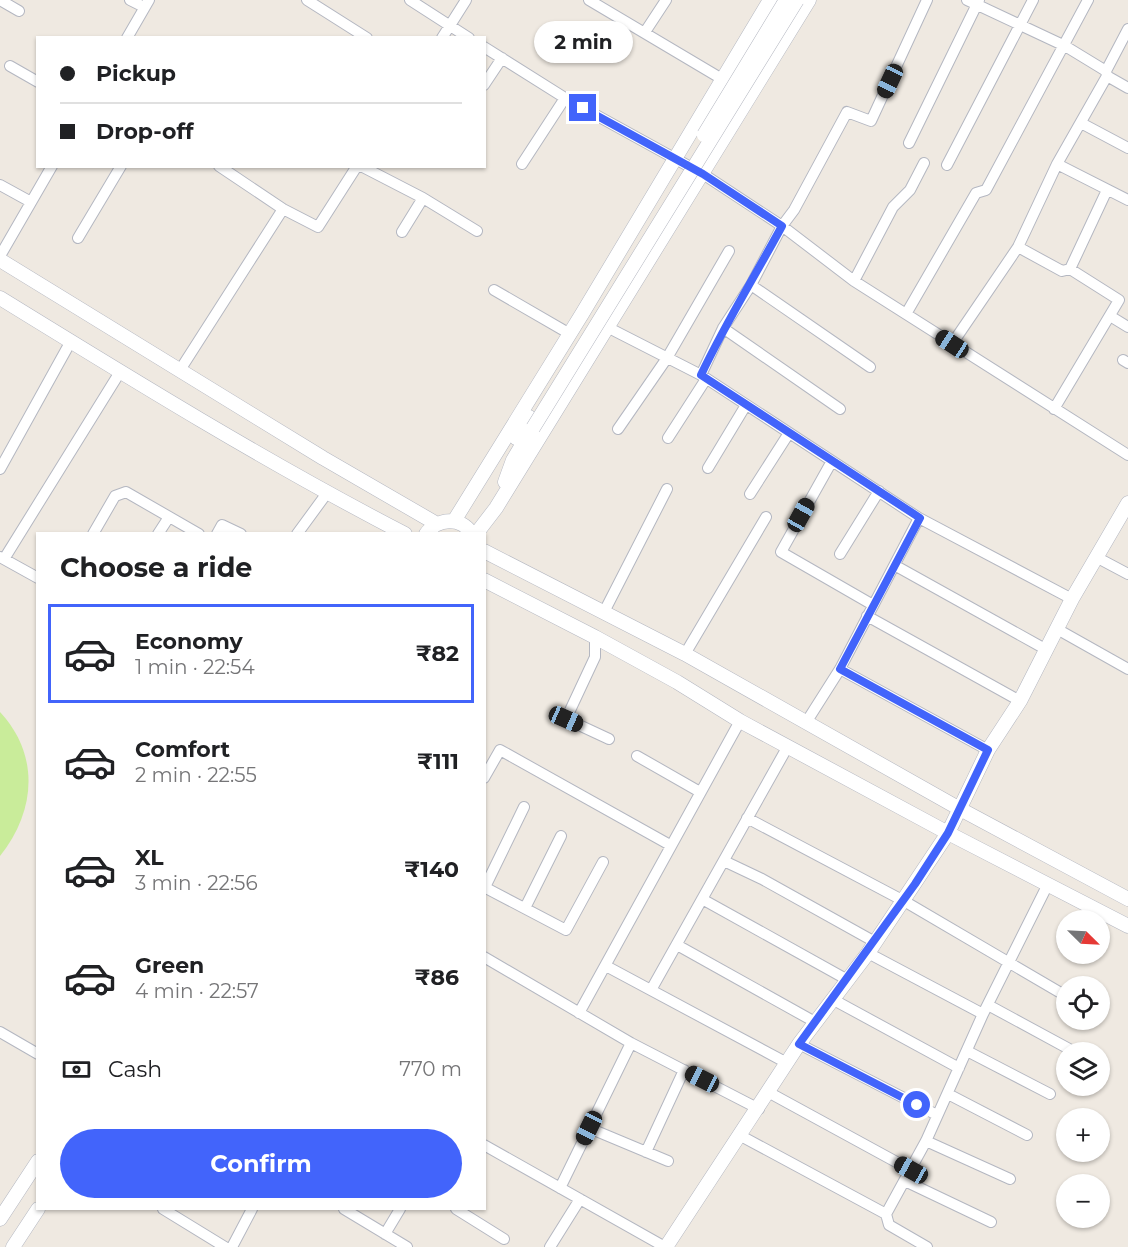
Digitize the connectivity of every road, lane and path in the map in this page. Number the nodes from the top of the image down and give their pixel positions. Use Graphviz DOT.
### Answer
graph roads {
  1 [pos="0,0"];
  2 [pos="130,0"];
  3 [pos="307,0"];
  4 [pos="410,0"];
  5 [pos="466,0"];
  6 [pos="589,0"];
  7 [pos="666,0"];
  8 [pos="770,0"];
  9 [pos="786,0"];
  10 [pos="797,0"];
  11 [pos="809,0"];
  12 [pos="927,0"];
  13 [pos="1033,0"];
  14 [pos="1088,0"];
  15 [pos="974,2"];
  16 [pos="146,4"];
  17 [pos="603,4"];
  18 [pos="19,11"];
  19 [pos="450,26"];
  20 [pos="1019,26"];
  21 [pos="645,32"];
  22 [pos="1127,35"];
  23 [pos="128,36"];
  24 [pos="364,36"];
  25 [pos="443,36"];
  26 [pos="466,36"];
  27 [pos="1065,46"];
  28 [pos="486,48"];
  29 [pos="502,58"];
  30 [pos="10,66"];
  31 [pos="1107,74"];
  32 [pos="722,79"];
  33 [pos="36,81"];
  34 [pos="486,82"];
  35 [pos="1128,88"];
  36 [pos="565,98"];
  37 [pos="1081,123"];
  38 [pos="909,143"];
  39 [pos="1128,148"];
  40 [pos="674,158"];
  41 [pos="924,163"];
  42 [pos="522,164"];
  43 [pos="1057,164"];
  44 [pos="947,165"];
  45 [pos="51,168"];
  46 [pos="120,168"];
  47 [pos="222,168"];
  48 [pos="358,168"];
  49 [pos="363,168"];
  50 [pos="703,174"];
  51 [pos="0,185"];
  52 [pos="1107,190"];
  53 [pos="423,198"];
  54 [pos="1128,200"];
  55 [pos="31,202"];
  56 [pos="283,209"];
  57 [pos="782,226"];
  58 [pos="477,231"];
  59 [pos="402,232"];
  60 [pos="78,238"];
  61 [pos="1017,247"];
  62 [pos="729,250"];
  63 [pos="0,258"];
  64 [pos="1070,268"];
  65 [pos="854,281"];
  66 [pos="751,285"];
  67 [pos="494,290"];
  68 [pos="0,298"];
  69 [pos="906,314"];
  70 [pos="1110,316"];
  71 [pos="607,327"];
  72 [pos="1128,327"];
  73 [pos="723,328"];
  74 [pos="570,334"];
  75 [pos="71,341"];
  76 [pos="952,344"];
  77 [pos="1079,344"];
  78 [pos="1090,349"];
  79 [pos="667,358"];
  80 [pos="870,367"];
  81 [pos="180,370"];
  82 [pos="120,372"];
  83 [pos="703,377"];
  84 [pos="746,405"];
  85 [pos="1054,408"];
  86 [pos="840,409"];
  87 [pos="531,423"];
  88 [pos="618,429"];
  89 [pos="789,433"];
  90 [pos="668,438"];
  91 [pos="1128,455"];
  92 [pos="832,461"];
  93 [pos="708,468"];
  94 [pos="0,469"];
  95 [pos="667,489"];
  96 [pos="879,491"];
  97 [pos="471,492"];
  98 [pos="327,493"];
  99 [pos="750,494"];
  100 [pos="1128,503"];
  101 [pos="496,508"];
  102 [pos="169,517"];
  103 [pos="766,517"];
  104 [pos="920,518"];
  105 [pos="454,521"];
  106 [pos="437,524"];
  107 [pos="94,532"];
  108 [pos="159,532"];
  109 [pos="195,532"];
  110 [pos="218,532"];
  111 [pos="237,532"];
  112 [pos="298,532"];
  113 [pos="401,532"];
  114 [pos="428,532"];
  115 [pos="472,532"];
  116 [pos="476,532"];
  117 [pos="486,552"];
  118 [pos="840,554"];
  119 [pos="1096,557"];
  120 [pos="2,558"];
  121 [pos="896,566"];
  122 [pos="1128,574"];
  123 [pos="36,577"];
  124 [pos="486,581"];
  125 [pos="1072,598"];
  126 [pos="873,605"];
  127 [pos="604,612"];
  128 [pos="867,616"];
  129 [pos="1057,629"];
  130 [pos="595,637"];
  131 [pos="1047,650"];
  132 [pos="684,654"];
  133 [pos="840,669"];
  134 [pos="1128,669"];
  135 [pos="1020,701"];
  136 [pos="740,721"];
  137 [pos="807,721"];
  138 [pos="609,739"];
  139 [pos="788,746"];
  140 [pos="988,750"];
  141 [pos="637,756"];
  142 [pos="486,775"];
  143 [pos="699,792"];
  144 [pos="524,807"];
  145 [pos="960,809"];
  146 [pos="747,818"];
  147 [pos="948,833"];
  148 [pos="561,836"];
  149 [pos="670,845"];
  150 [pos="724,861"];
  151 [pos="603,862"];
  152 [pos="1048,884"];
  153 [pos="486,885"];
  154 [pos="486,888"];
  155 [pos="1128,899"];
  156 [pos="702,900"];
  157 [pos="904,901"];
  158 [pos="525,908"];
  159 [pos="1128,926"];
  160 [pos="677,945"];
  161 [pos="872,947"];
  162 [pos="486,958"];
  163 [pos="1010,963"];
  164 [pos="606,966"];
  165 [pos="846,979"];
  166 [pos="651,990"];
  167 [pos="1056,990"];
  168 [pos="832,999"];
  169 [pos="986,1010"];
  170 [pos="579,1014"];
  171 [pos="815,1022"];
  172 [pos="0,1032"];
  173 [pos="631,1043"];
  174 [pos="1056,1043"];
  175 [pos="799,1044"];
  176 [pos="967,1051"];
  177 [pos="36,1053"];
  178 [pos="787,1063"];
  179 [pos="959,1068"];
  180 [pos="684,1070"];
  181 [pos="768,1092"];
  182 [pos="948,1094"];
  183 [pos="1050,1094"];
  184 [pos="759,1109"];
  185 [pos="937,1115"];
  186 [pos="589,1128"];
  187 [pos="1027,1135"];
  188 [pos="741,1136"];
  189 [pos="926,1141"];
  190 [pos="486,1146"];
  191 [pos="646,1152"];
  192 [pos="668,1161"];
  193 [pos="36,1164"];
  194 [pos="911,1170"];
  195 [pos="1010,1179"];
  196 [pos="905,1181"];
  197 [pos="560,1188"];
  198 [pos="580,1199"];
  199 [pos="37,1210"];
  200 [pos="165,1210"];
  201 [pos="251,1210"];
  202 [pos="346,1210"];
  203 [pos="399,1210"];
  204 [pos="458,1210"];
  205 [pos="886,1214"];
  206 [pos="0,1219"];
  207 [pos="991,1222"];
  208 [pos="385,1234"];
  209 [pos="504,1239"];
  210 [pos="13,1247"];
  211 [pos="225,1247"];
  212 [pos="232,1247"];
  213 [pos="407,1247"];
  214 [pos="550,1247"];
  215 [pos="665,1247"];
  216 [pos="927,1247"];
  1 -- 18 [label="street"];
  2 -- 16 [label="street"];
  3 -- 24 [label="street"];
  4 -- 19 [label="street"];
  5 -- 19 [label="street"];
  6 -- 17 [label="street"];
  7 -- 21 [label="street"];
  8 -- 32 [label="street"];
  9 -- 87 [label="street, bridge"];
  10 -- 87 [label="street, bridge"];
  11 -- 50 [label="street"];
  12 -- 57 [label="street"];
  13 -- 20 [label="street"];
  14 -- 27 [label="street"];
  15 -- 20 [label="street"];
  15 -- 38 [label="street"];
  16 -- 23 [label="street"];
  17 -- 21 [label="street"];
  19 -- 25 [label="street"];
  19 -- 26 [label="street"];
  20 -- 27 [label="street"];
  20 -- 44 [label="street"];
  21 -- 32 [label="street"];
  22 -- 31 [label="street"];
  27 -- 31 [label="street"];
  27 -- 69 [label="street"];
  28 -- 29 [label="street"];
  29 -- 34 [label="street"];
  29 -- 36 [label="street"];
  30 -- 33 [label="street"];
  31 -- 35 [label="street"];
  31 -- 37 [label="street"];
  32 -- 40 [label="street"];
  36 -- 40 [label="street"];
  36 -- 42 [label="street"];
  37 -- 39 [label="street"];
  37 -- 43 [label="street"];
  40 -- 50 [label="street"];
  40 -- 74 [label="street"];
  41 -- 65 [label="street"];
  43 -- 52 [label="street"];
  43 -- 61 [label="street"];
  45 -- 55 [label="street"];
  46 -- 60 [label="street"];
  47 -- 56 [label="street"];
  48 -- 56 [label="street"];
  49 -- 53 [label="street"];
  50 -- 57 [label="street"];
  50 -- 71 [label="street"];
  51 -- 55 [label="street"];
  52 -- 54 [label="street"];
  52 -- 64 [label="street"];
  53 -- 58 [label="street"];
  53 -- 59 [label="street"];
  55 -- 63 [label="street"];
  56 -- 81 [label="street"];
  57 -- 65 [label="street"];
  57 -- 66 [label="street"];
  61 -- 64 [label="street"];
  61 -- 76 [label="street"];
  62 -- 79 [label="street"];
  63 -- 81 [label="street"];
  64 -- 70 [label="street"];
  65 -- 69 [label="street"];
  66 -- 73 [label="street"];
  66 -- 80 [label="street"];
  67 -- 74 [label="street"];
  68 -- 75 [label="street"];
  69 -- 76 [label="street"];
  70 -- 72 [label="street"];
  70 -- 78 [label="street"];
  71 -- 79 [label="street"];
  71 -- 101 [label="street"];
  73 -- 83 [label="street"];
  73 -- 86 [label="street"];
  74 -- 97 [label="street"];
  75 -- 82 [label="street"];
  75 -- 94 [label="street"];
  76 -- 85 [label="street"];
  77 -- 78 [label="street"];
  78 -- 85 [label="street"];
  79 -- 83 [label="street"];
  79 -- 88 [label="street"];
  81 -- 106 [label="street"];
  82 -- 98 [label="street"];
  82 -- 120 [label="street"];
  83 -- 84 [label="street"];
  83 -- 90 [label="street"];
  84 -- 89 [label="street"];
  84 -- 93 [label="street"];
  85 -- 91 [label="street"];
  87 -- 97 [label="street"];
  87 -- 101 [label="street"];
  89 -- 92 [label="street"];
  89 -- 99 [label="street"];
  92 -- 96 [label="street"];
  92 -- 126 [label="street"];
  95 -- 127 [label="street"];
  96 -- 104 [label="street"];
  96 -- 118 [label="street"];
  97 -- 105 [label="street"];
  98 -- 112 [label="street"];
  98 -- 113 [label="street"];
  100 -- 119 [label="street"];
  101 -- 116 [label="street"];
  102 -- 107 [label="street"];
  102 -- 108 [label="street"];
  102 -- 109 [label="street"];
  103 -- 132 [label="street"];
  104 -- 121 [label="street"];
  104 -- 125 [label="street"];
  105 -- 106 [label="street"];
  105 -- 115 [label="street"];
  106 -- 114 [label="street"];
  110 -- 111 [label="street"];
  117 -- 127 [label="street"];
  119 -- 122 [label="street"];
  119 -- 125 [label="street"];
  120 -- 123 [label="street"];
  121 -- 126 [label="street"];
  121 -- 131 [label="street"];
  124 -- 130 [label="street"];
  125 -- 129 [label="street"];
  126 -- 128 [label="street"];
  127 -- 132 [label="street"];
  128 -- 133 [label="street"];
  128 -- 135 [label="street"];
  129 -- 131 [label="street"];
  129 -- 134 [label="street"];
  130 -- 136 [label="street"];
  130 -- 138 [label="street"];
  131 -- 135 [label="street"];
  132 -- 137 [label="street"];
  133 -- 137 [label="street"];
  133 -- 140 [label="street"];
  135 -- 140 [label="street"];
  136 -- 139 [label="street"];
  136 -- 143 [label="street"];
  137 -- 145 [label="street"];
  139 -- 146 [label="street"];
  139 -- 147 [label="street"];
  140 -- 145 [label="street"];
  141 -- 143 [label="street"];
  142 -- 149 [label="street"];
  143 -- 149 [label="street"];
  144 -- 153 [label="street"];
  145 -- 147 [label="street"];
  145 -- 155 [label="street"];
  146 -- 150 [label="street"];
  146 -- 157 [label="street"];
  147 -- 152 [label="street"];
  147 -- 157 [label="street"];
  148 -- 158 [label="street"];
  149 -- 164 [label="street"];
  150 -- 156 [label="street"];
  150 -- 161 [label="street"];
  151 -- 158 [label="street"];
  152 -- 159 [label="street"];
  152 -- 163 [label="street"];
  154 -- 158 [label="street"];
  156 -- 160 [label="street"];
  156 -- 165 [label="street"];
  157 -- 161 [label="street"];
  157 -- 163 [label="street"];
  160 -- 166 [label="street"];
  160 -- 171 [label="street"];
  161 -- 165 [label="street"];
  161 -- 169 [label="street"];
  162 -- 170 [label="street"];
  163 -- 167 [label="street"];
  163 -- 169 [label="street"];
  164 -- 166 [label="street"];
  164 -- 170 [label="street"];
  165 -- 168 [label="street"];
  166 -- 178 [label="street"];
  168 -- 171 [label="street"];
  168 -- 179 [label="street"];
  169 -- 174 [label="street"];
  169 -- 176 [label="street"];
  170 -- 173 [label="street"];
  171 -- 175 [label="street"];
  172 -- 177 [label="street"];
  173 -- 180 [label="street"];
  173 -- 186 [label="street"];
  175 -- 178 [label="street"];
  175 -- 185 [label="street"];
  176 -- 179 [label="street"];
  176 -- 183 [label="street"];
  178 -- 181 [label="street"];
  179 -- 182 [label="street"];
  180 -- 184 [label="street"];
  180 -- 191 [label="street"];
  181 -- 184 [label="street"];
  181 -- 194 [label="street"];
  182 -- 185 [label="street"];
  182 -- 187 [label="street"];
  184 -- 188 [label="street"];
  185 -- 189 [label="street"];
  186 -- 191 [label="street"];
  186 -- 197 [label="street"];
  188 -- 205 [label="street"];
  188 -- 215 [label="street"];
  189 -- 194 [label="street"];
  189 -- 195 [label="street"];
  190 -- 197 [label="street"];
  191 -- 192 [label="street"];
  193 -- 206 [label="street"];
  194 -- 196 [label="street"];
  196 -- 205 [label="street"];
  196 -- 207 [label="street"];
  197 -- 198 [label="street"];
  198 -- 214 [label="street"];
  198 -- 215 [label="street"];
  199 -- 210 [label="street"];
  200 -- 211 [label="street"];
  201 -- 212 [label="street"];
  202 -- 208 [label="street"];
  203 -- 208 [label="street"];
  204 -- 209 [label="street"];
  205 -- 216 [label="street"];
  208 -- 213 [label="street"];
}
